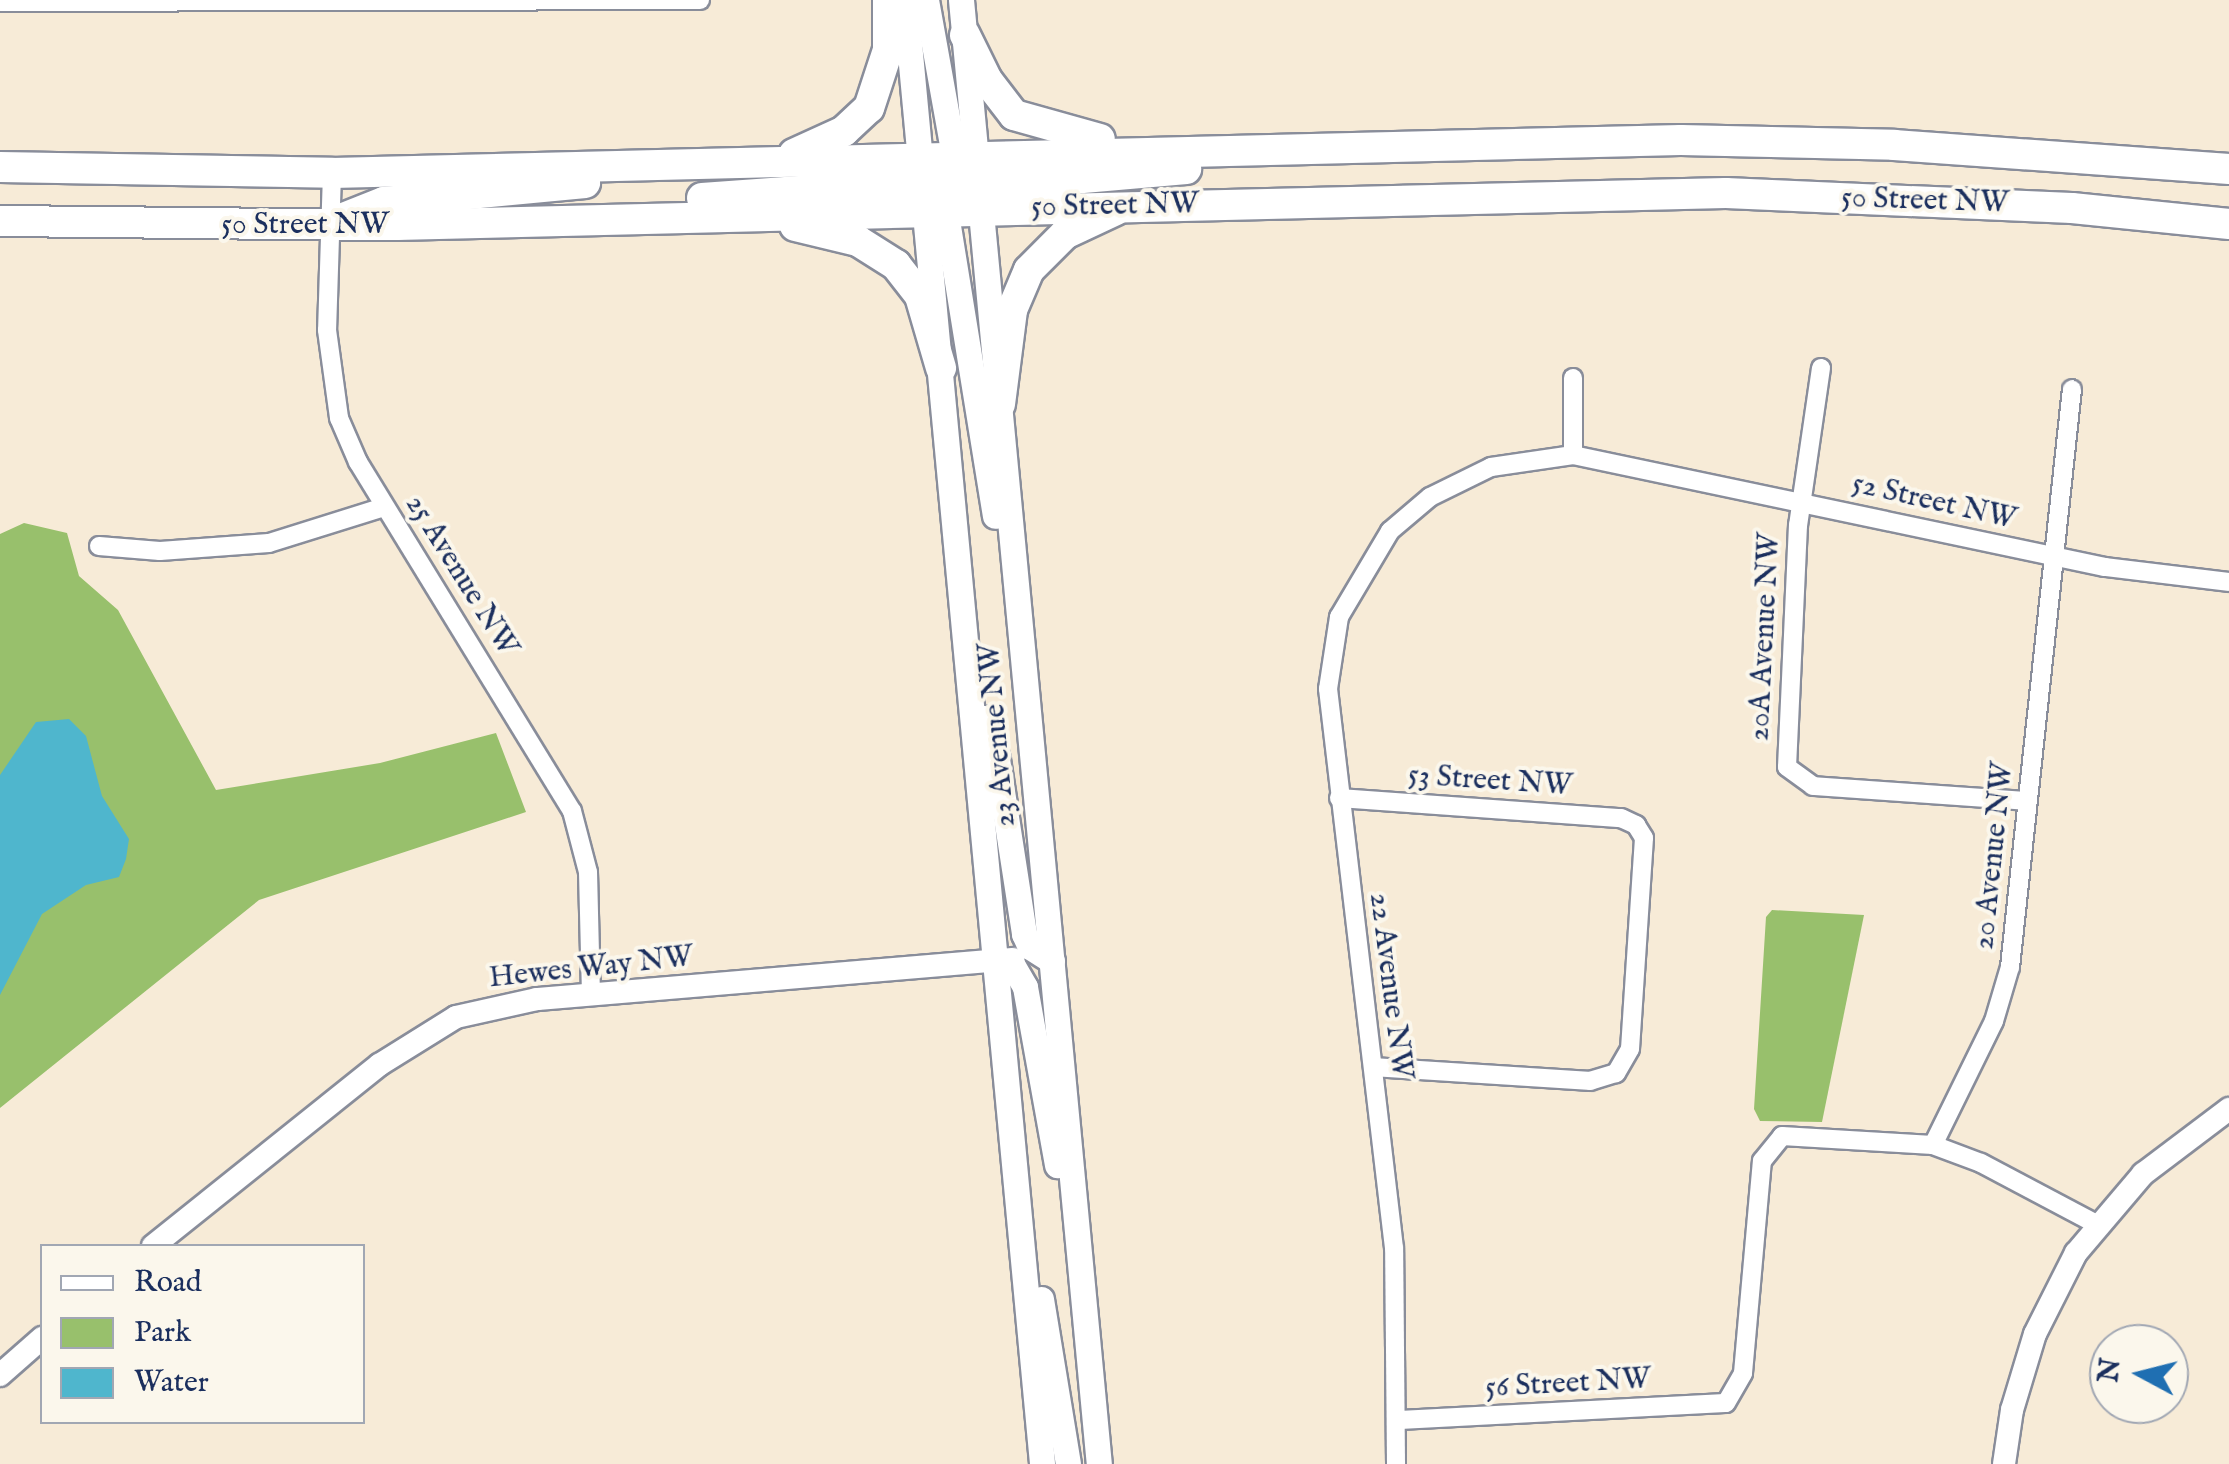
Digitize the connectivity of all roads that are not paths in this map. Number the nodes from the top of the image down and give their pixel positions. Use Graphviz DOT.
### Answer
graph roads {
  1 [pos="700,0"];
  2 [pos="888,0"];
  3 [pos="905,0"];
  4 [pos="926,0"];
  5 [pos="961,0"];
  6 [pos="0,2"];
  7 [pos="965,35"];
  8 [pos="1308,148"];
  9 [pos="1167,150"];
  10 [pos="773,162"];
  11 [pos="671,164"];
  12 [pos="0,167"];
  13 [pos="2229,170"];
  14 [pos="332,173"];
  15 [pos="951,184"];
  16 [pos="1123,206"];
  17 [pos="769,216"];
  18 [pos="0,221"];
  19 [pos="563,222"];
  20 [pos="2229,224"];
  21 [pos="331,226"];
  22 [pos="941,368"];
  23 [pos="1822,368"];
  24 [pos="1572,378"];
  25 [pos="2072,389"];
  26 [pos="1000,404"];
  27 [pos="1573,455"];
  28 [pos="1803,502"];
  29 [pos="384,507"];
  30 [pos="1390,531"];
  31 [pos="99,546"];
  32 [pos="2052,557"];
  33 [pos="1016,578"];
  34 [pos="2229,582"];
  35 [pos="970,676"];
  36 [pos="1339,798"];
  37 [pos="2027,801"];
  38 [pos="996,958"];
  39 [pos="1052,961"];
  40 [pos="591,996"];
  41 [pos="1373,1067"];
  42 [pos="2229,1109"];
  43 [pos="1933,1145"];
  44 [pos="2096,1224"];
  45 [pos="1021,1232"];
  46 [pos="1076,1240"];
  47 [pos="156,1244"];
  48 [pos="40,1340"];
  49 [pos="0,1375"];
  50 [pos="1398,1420"];
  51 [pos="1042,1464"];
  52 [pos="1068,1464"];
  53 [pos="1099,1464"];
  54 [pos="1396,1464"];
  55 [pos="2004,1464"];
  1 -- 6 [label="street"];
  2 -- 10 [label="main road"];
  3 -- 15 [label="main road, 23 Avenue NW"];
  4 -- 15 [label="main road"];
  5 -- 7 [label="main road, 23 Avenue NW"];
  7 -- 9 [label="main road"];
  7 -- 15 [label="main road, 23 Avenue NW"];
  8 -- 9 [label="main road, 50 Street NW"];
  8 -- 13 [label="main road, 50 Street NW"];
  8 -- 15 [label="main road"];
  9 -- 15 [label="main road, 50 Street NW"];
  10 -- 11 [label="main road, 50 Street NW"];
  10 -- 15 [label="main road, 50 Street NW"];
  11 -- 14 [label="main road, 50 Street NW"];
  11 -- 21 [label="main road"];
  12 -- 14 [label="main road, 50 Street NW"];
  14 -- 21 [label="street, 25 Avenue NW"];
  15 -- 16 [label="main road, 50 Street NW"];
  15 -- 17 [label="main road, 50 Street NW"];
  15 -- 19 [label="main road"];
  15 -- 22 [label="main road, 23 Avenue NW"];
  15 -- 26 [label="main road, 23 Avenue NW"];
  15 -- 33 [label="main road"];
  16 -- 20 [label="main road, 50 Street NW"];
  16 -- 26 [label="main road"];
  17 -- 19 [label="main road, 50 Street NW"];
  17 -- 22 [label="main road"];
  18 -- 21 [label="main road, 50 Street NW"];
  19 -- 21 [label="main road, 50 Street NW"];
  21 -- 29 [label="street, 25 Avenue NW"];
  22 -- 35 [label="main road, 23 Avenue NW"];
  23 -- 28 [label="street, 52 Street NW"];
  24 -- 27 [label="street"];
  25 -- 32 [label="street, 52 Street NW"];
  26 -- 33 [label="main road, 23 Avenue NW"];
  27 -- 28 [label="street, 52 Street NW"];
  27 -- 30 [label="street, 52 Street NW"];
  28 -- 32 [label="street, 52 Street NW"];
  28 -- 37 [label="street, 20A Avenue NW"];
  29 -- 31 [label="street"];
  29 -- 40 [label="street, 25 Avenue NW"];
  30 -- 36 [label="street, 22 Avenue NW"];
  32 -- 34 [label="street, 52 Street NW"];
  32 -- 37 [label="street, 20 Avenue NW"];
  33 -- 39 [label="main road, 23 Avenue NW"];
  35 -- 38 [label="main road, 23 Avenue NW"];
  35 -- 39 [label="main road"];
  36 -- 41 [label="street, 22 Avenue NW"];
  36 -- 41 [label="street, 53 Street NW"];
  37 -- 43 [label="street, 20 Avenue NW"];
  38 -- 39 [label="street, Hewes Way NW"];
  38 -- 40 [label="street, Hewes Way NW"];
  38 -- 45 [label="main road, 23 Avenue NW"];
  38 -- 46 [label="main road"];
  39 -- 46 [label="main road, 23 Avenue NW"];
  40 -- 47 [label="street, Hewes Way NW"];
  41 -- 50 [label="street, 22 Avenue NW"];
  42 -- 44 [label="street"];
  43 -- 44 [label="street"];
  43 -- 50 [label="street, 56 Street NW"];
  44 -- 55 [label="street"];
  45 -- 51 [label="main road, 23 Avenue NW"];
  45 -- 52 [label="main road"];
  46 -- 53 [label="main road, 23 Avenue NW"];
  48 -- 49 [label="street"];
  50 -- 54 [label="street, 22 Avenue NW"];
}
